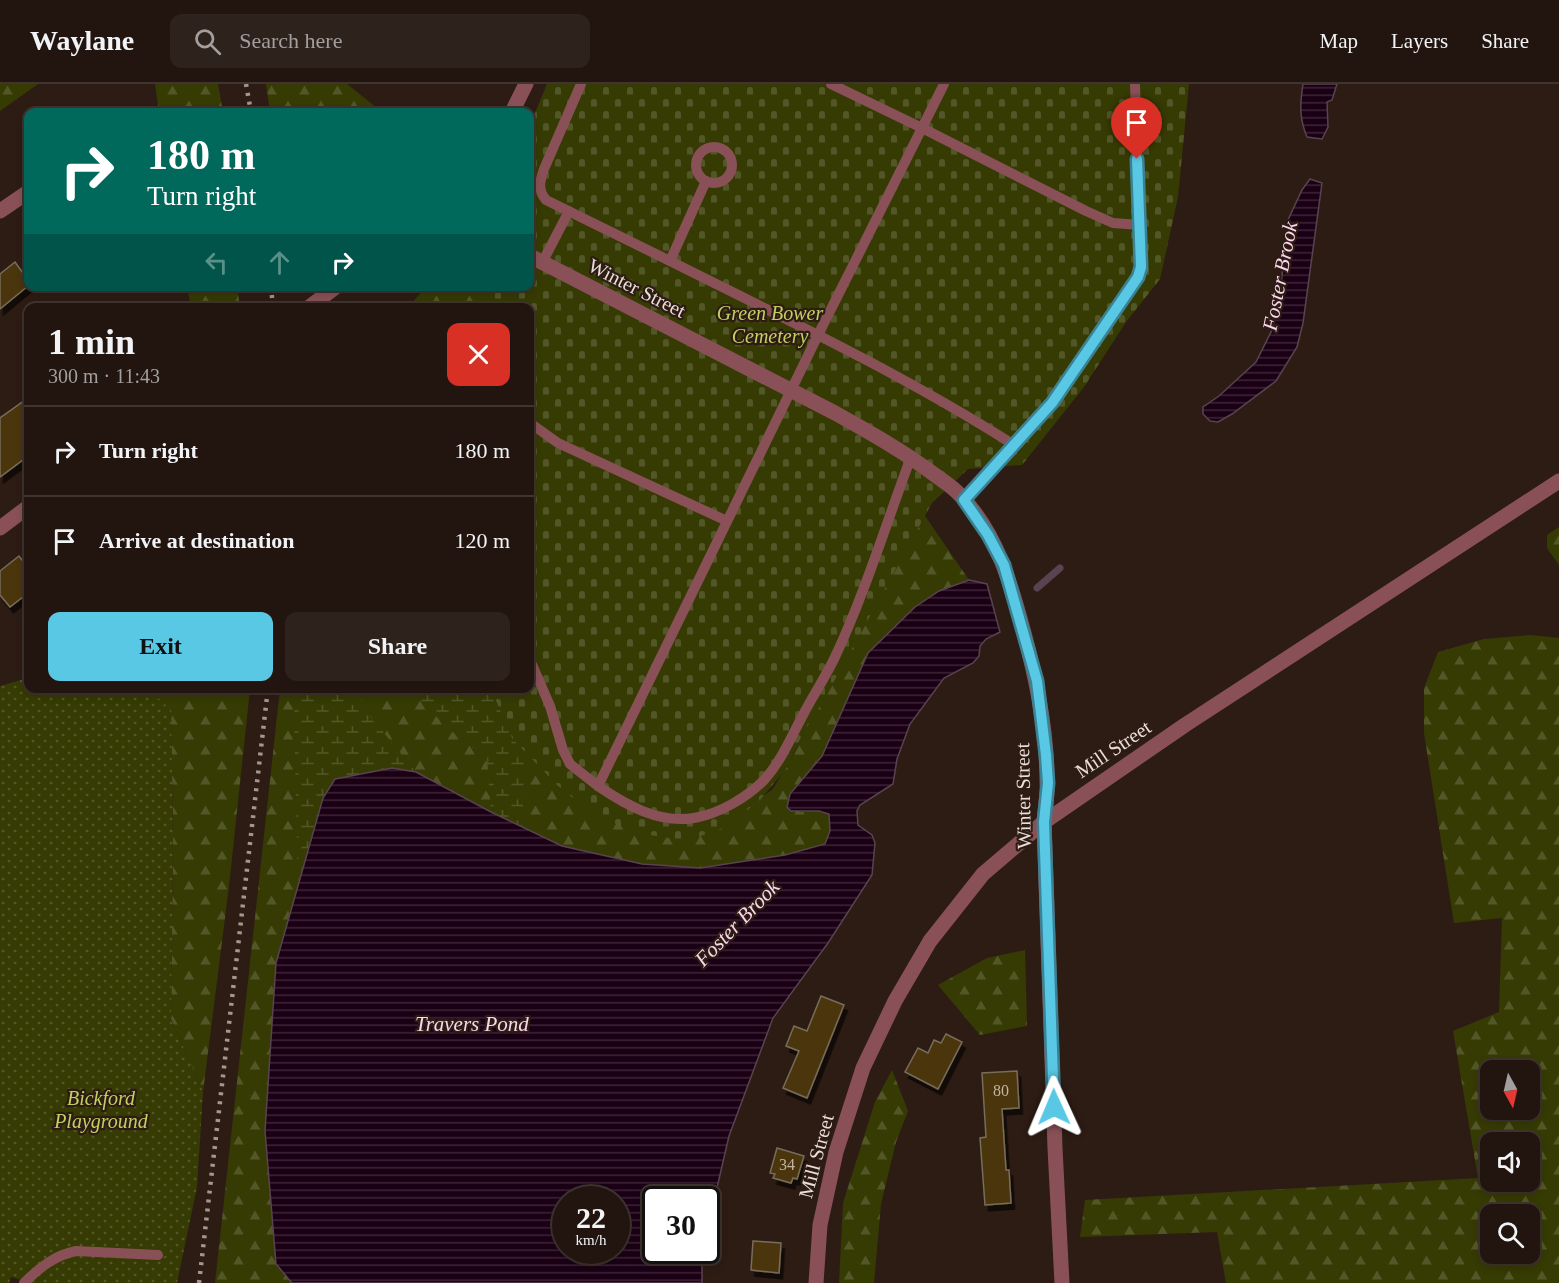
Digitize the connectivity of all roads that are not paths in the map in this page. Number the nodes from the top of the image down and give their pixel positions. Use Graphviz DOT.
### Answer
graph roads {
  1 [pos="526,84"];
  2 [pos="581,84"];
  3 [pos="831,84"];
  4 [pos="944,84"];
  5 [pos="1135,84"];
  6 [pos="514,108"];
  7 [pos="922,128"];
  8 [pos="706,181"];
  9 [pos="24,195"];
  10 [pos="0,211"];
  11 [pos="569,211"];
  12 [pos="1140,225"];
  13 [pos="536,260"];
  14 [pos="670,261"];
  15 [pos="330,291"];
  16 [pos="315,303"];
  17 [pos="818,335"];
  18 [pos="792,390"];
  19 [pos="534,426"];
  20 [pos="1014,445"];
  21 [pos="911,457"];
  22 [pos="1559,481"];
  23 [pos="964,500"];
  24 [pos="24,510"];
  25 [pos="727,521"];
  26 [pos="0,528"];
  27 [pos="534,669"];
  28 [pos="598,786"];
  29 [pos="1044,822"];
  30 [pos="158,1255"];
  31 [pos="24,1283"];
  32 [pos="816,1283"];
  33 [pos="1062,1283"];
  1 -- 6 [label="street"];
  2 -- 11 [label="lane"];
  3 -- 7 [label="lane"];
  4 -- 7 [label="lane"];
  5 -- 12 [label="lane"];
  7 -- 12 [label="lane"];
  7 -- 17 [label="lane"];
  8 -- 14 [label="lane"];
  9 -- 10 [label="street"];
  11 -- 13 [label="lane"];
  11 -- 14 [label="lane"];
  12 -- 20 [label="lane"];
  13 -- 18 [label="street, Winter Street"];
  14 -- 17 [label="lane"];
  15 -- 16 [label="street"];
  17 -- 18 [label="lane"];
  17 -- 20 [label="lane"];
  18 -- 21 [label="street, Winter Street"];
  18 -- 25 [label="lane"];
  19 -- 25 [label="lane"];
  20 -- 23 [label="lane"];
  21 -- 23 [label="street, Winter Street"];
  21 -- 28 [label="lane"];
  22 -- 29 [label="street, Mill Street"];
  23 -- 29 [label="street, Winter Street"];
  24 -- 26 [label="street"];
  25 -- 28 [label="lane"];
  27 -- 28 [label="lane"];
  29 -- 32 [label="street, Mill Street"];
  29 -- 33 [label="street, Winter Street"];
  30 -- 31 [label="lane"];
}
